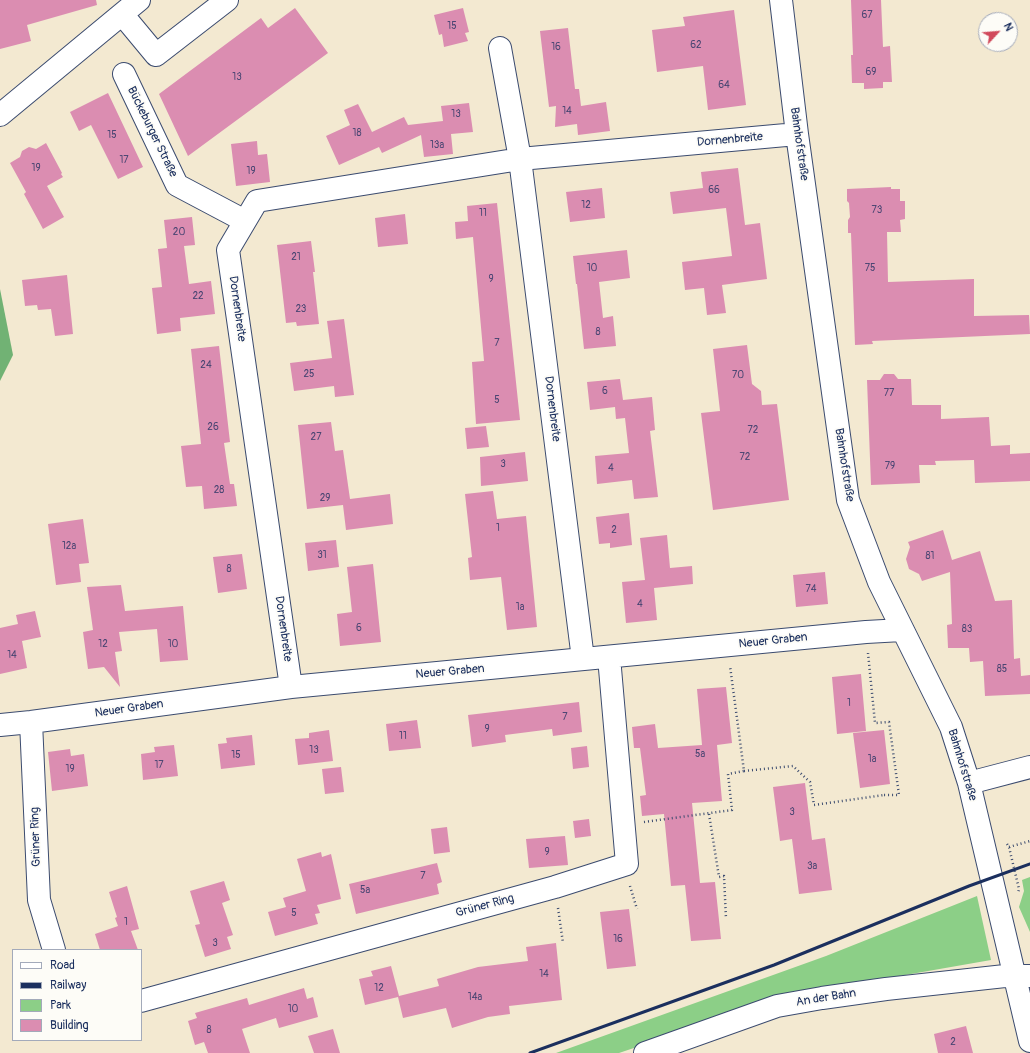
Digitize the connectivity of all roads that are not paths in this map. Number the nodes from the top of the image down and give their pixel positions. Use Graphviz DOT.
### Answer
graph roads {
  1 [pos="139,0"];
  2 [pos="227,0"];
  3 [pos="781,0"];
  4 [pos="122,14"];
  5 [pos="500,48"];
  6 [pos="124,74"];
  7 [pos="0,115"];
  8 [pos="797,134"];
  9 [pos="520,159"];
  10 [pos="245,221"];
  11 [pos="902,630"];
  12 [pos="609,657"];
  13 [pos="583,659"];
  14 [pos="291,688"];
  15 [pos="31,722"];
  16 [pos="0,725"];
  17 [pos="1030,767"];
  18 [pos="969,784"];
  19 [pos="54,949"];
  20 [pos="1022,976"];
  21 [pos="142,1001"];
  22 [pos="1030,1041"];
  23 [pos="645,1053"];
  1 -- 4 [label="street"];
  2 -- 4 [label="street"];
  3 -- 8 [label="street, Bahnhofstraße"];
  4 -- 7 [label="street"];
  5 -- 9 [label="street, Dornenbreite"];
  6 -- 10 [label="street, Bückeburger Straße"];
  8 -- 9 [label="street, Dornenbreite"];
  8 -- 11 [label="street, Bahnhofstraße"];
  9 -- 10 [label="street, Dornenbreite"];
  9 -- 13 [label="street, Dornenbreite"];
  10 -- 14 [label="street, Dornenbreite"];
  11 -- 12 [label="street, Neuer Graben"];
  11 -- 18 [label="street, Bahnhofstraße"];
  12 -- 13 [label="street, Neuer Graben"];
  12 -- 21 [label="street, Grüner Ring"];
  13 -- 14 [label="street, Neuer Graben"];
  14 -- 15 [label="street, Neuer Graben"];
  15 -- 16 [label="street, Neuer Graben"];
  15 -- 19 [label="street, Grüner Ring"];
  17 -- 18 [label="street"];
  18 -- 20 [label="street, Bahnhofstraße"];
  20 -- 22 [label="street, Bahnhofstraße"];
  20 -- 23 [label="street, An der Bahn"];
}
